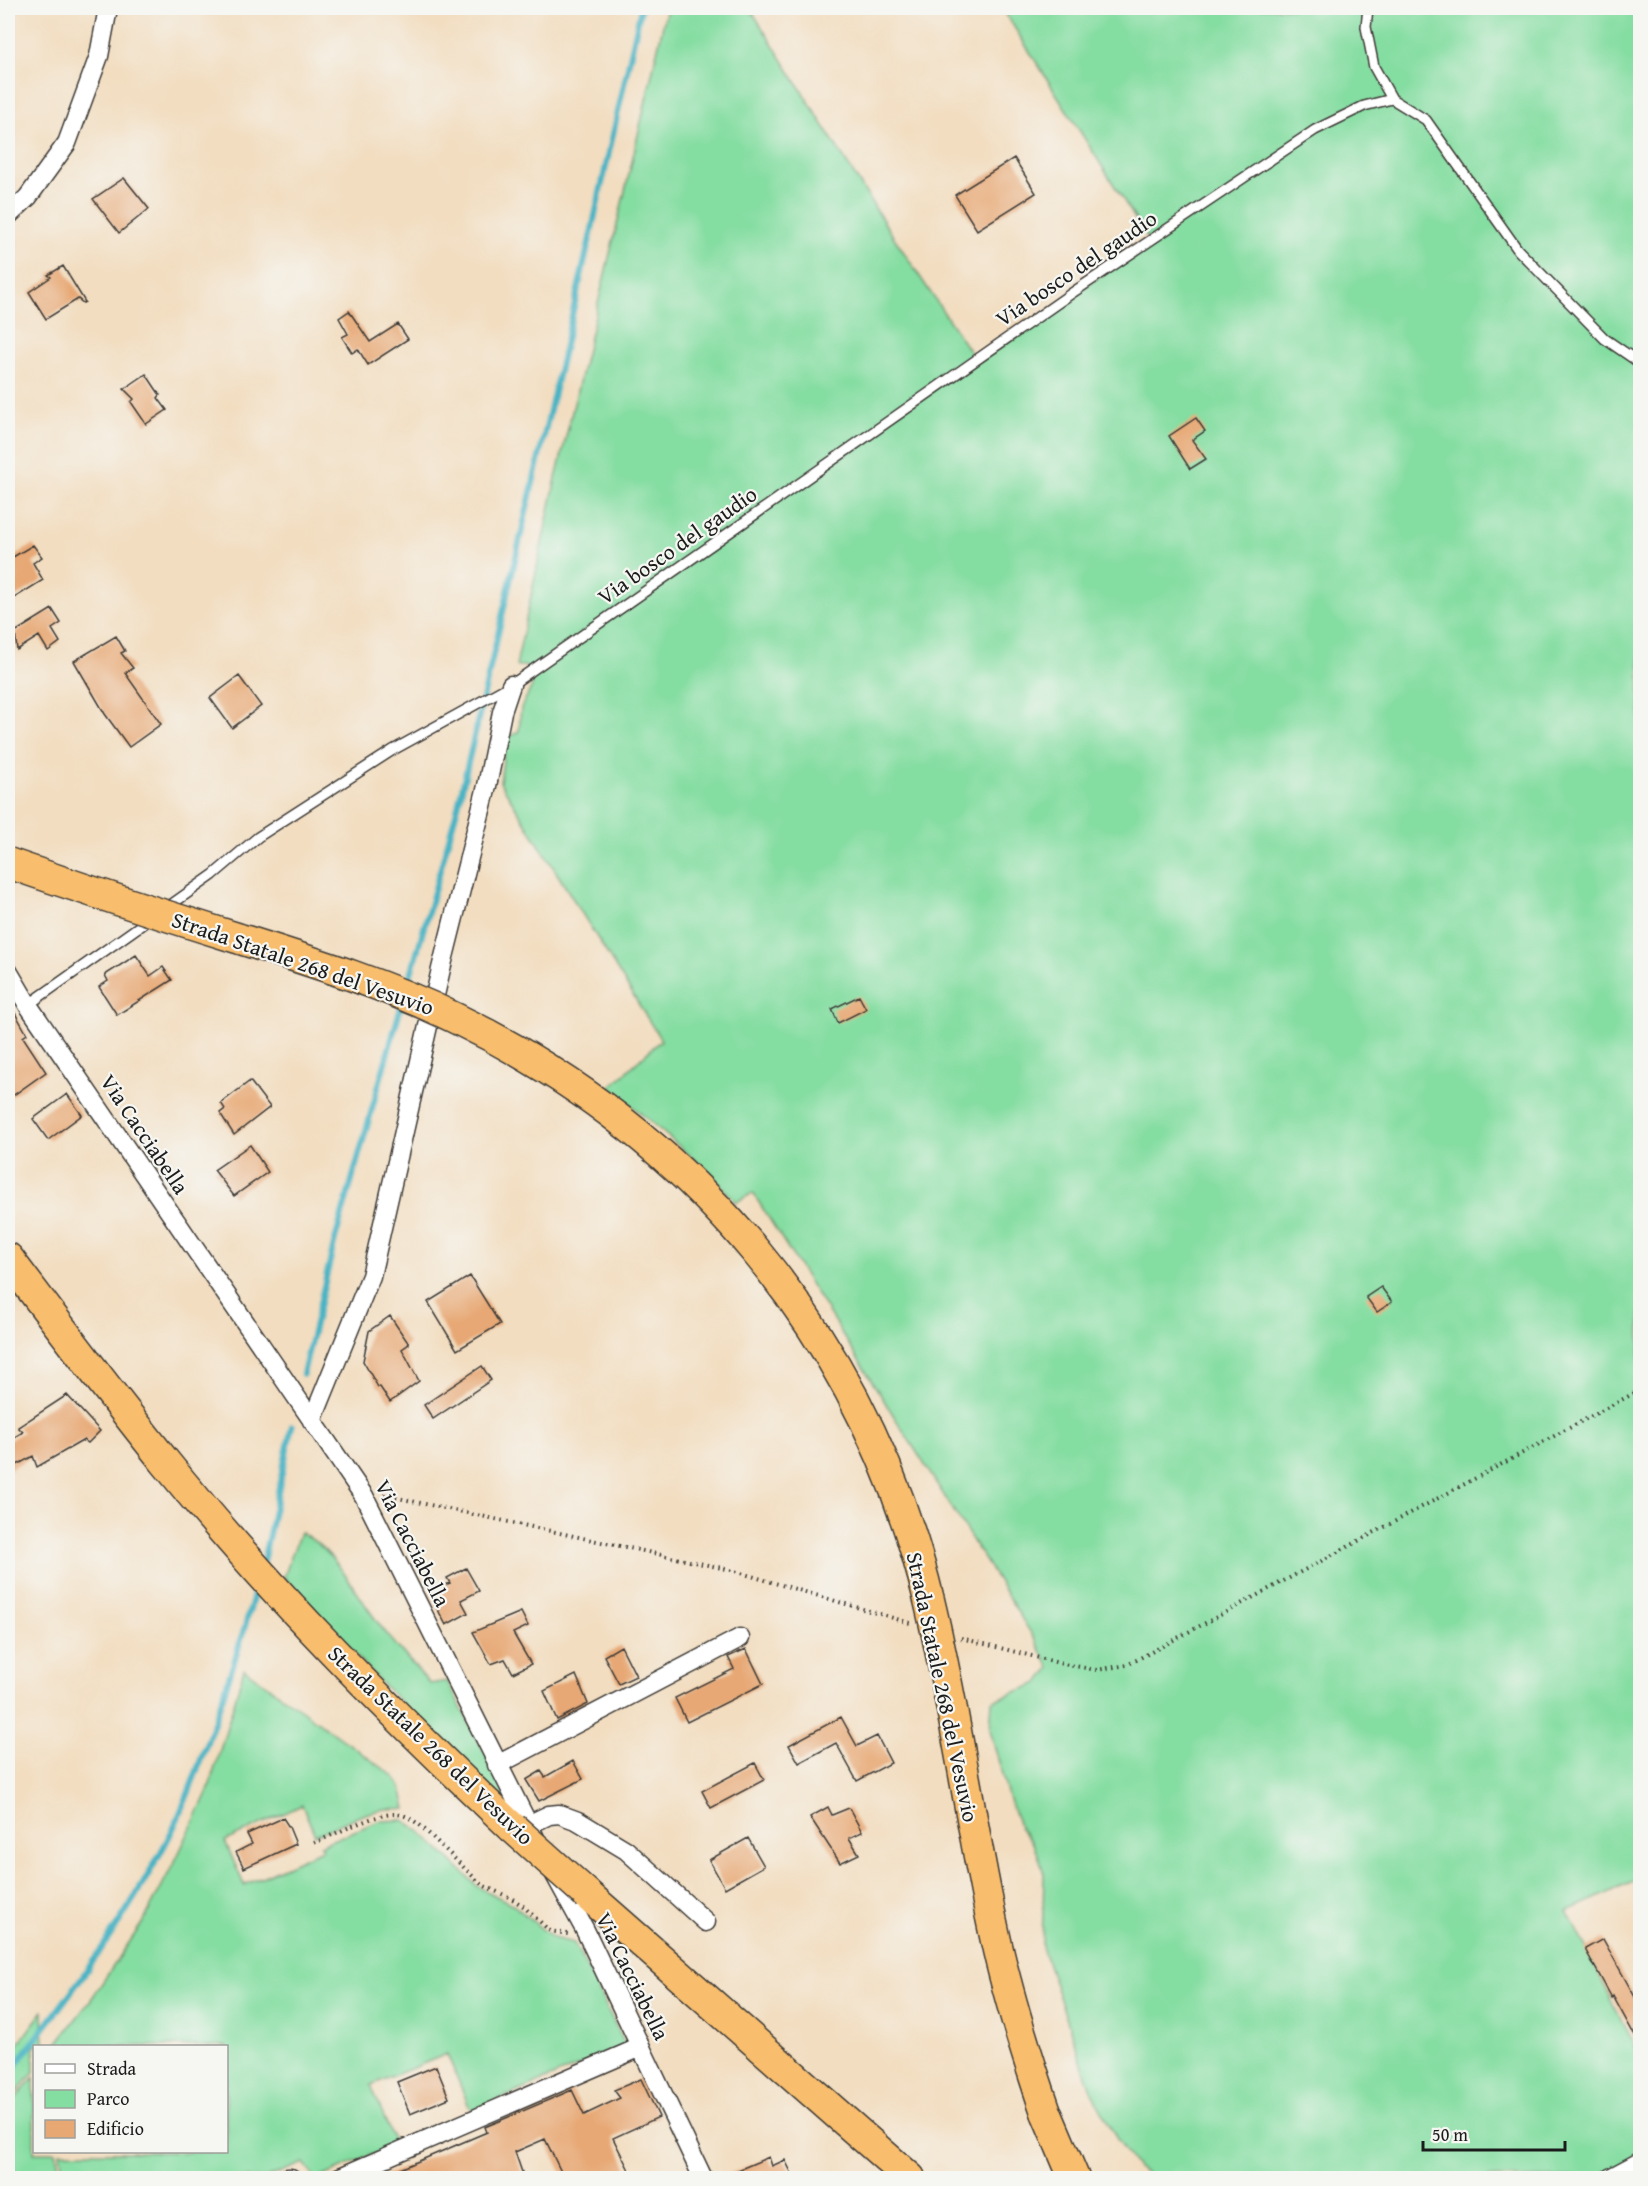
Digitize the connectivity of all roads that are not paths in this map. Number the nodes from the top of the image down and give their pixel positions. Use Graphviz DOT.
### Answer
graph roads {
  1 [pos="108,8"];
  2 [pos="1368,8"];
  3 [pos="1392,99"];
  4 [pos="8,216"];
  5 [pos="1641,363"];
  6 [pos="511,686"];
  7 [pos="8,863"];
  8 [pos="8,971"];
  9 [pos="28,1005"];
  10 [pos="8,1258"];
  11 [pos="312,1421"];
  12 [pos="740,1638"];
  13 [pos="497,1765"];
  14 [pos="521,1826"];
  15 [pos="706,1922"];
  16 [pos="641,2047"];
  17 [pos="1641,2162"];
  18 [pos="338,2178"];
  19 [pos="703,2178"];
  20 [pos="910,2178"];
  21 [pos="1074,2178"];
  22 [pos="1610,2178"];
  1 -- 4 [label="street"];
  2 -- 3 [label="lane"];
  3 -- 5 [label="lane"];
  3 -- 6 [label="lane, Via bosco del gaudio"];
  6 -- 9 [label="lane, Via bosco del gaudio"];
  6 -- 11 [label="street"];
  7 -- 21 [label="highway, Strada Statale 268 del Vesuvio, bridge"];
  8 -- 9 [label="street, Via Cacciabella"];
  9 -- 11 [label="street, Via Cacciabella"];
  10 -- 14 [label="highway, Strada Statale 268 del Vesuvio"];
  11 -- 13 [label="street, Via Cacciabella"];
  12 -- 13 [label="street"];
  13 -- 14 [label="street, Via Cacciabella"];
  14 -- 15 [label="street"];
  14 -- 16 [label="street, Via Cacciabella"];
  14 -- 20 [label="highway, Strada Statale 268 del Vesuvio, bridge"];
  16 -- 18 [label="street"];
  16 -- 19 [label="street, Via Cacciabella"];
  17 -- 22 [label="street"];
}
